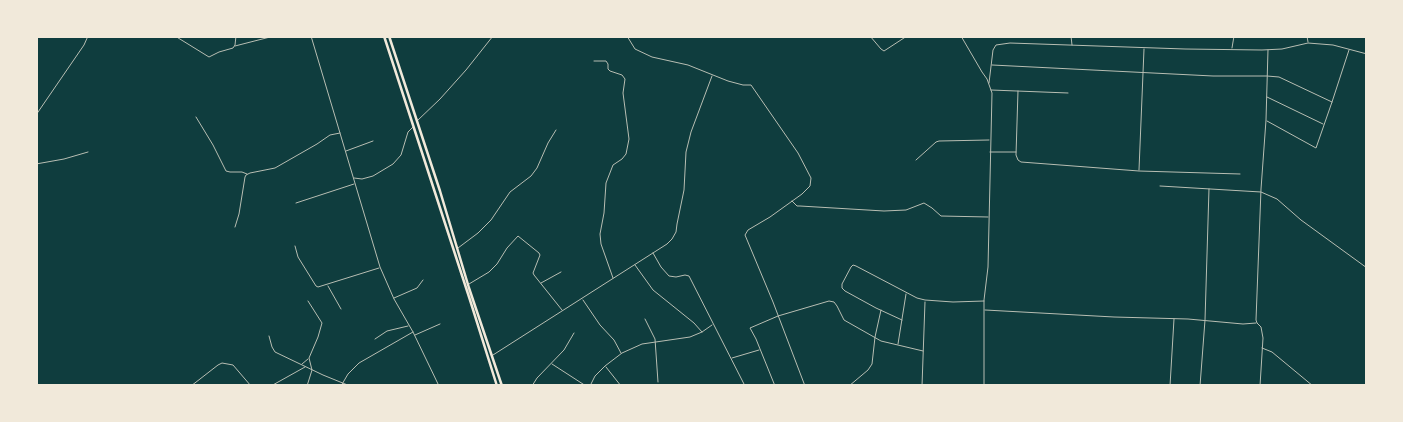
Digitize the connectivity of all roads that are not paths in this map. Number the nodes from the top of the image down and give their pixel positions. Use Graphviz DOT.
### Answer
graph roads {
  1 [pos="88,36"];
  2 [pos="175,36"];
  3 [pos="236,36"];
  4 [pos="274,36"];
  5 [pos="311,36"];
  6 [pos="384,36"];
  7 [pos="389,36"];
  8 [pos="493,36"];
  9 [pos="627,36"];
  10 [pos="870,36"];
  11 [pos="908,36"];
  12 [pos="960,36"];
  13 [pos="1071,36"];
  14 [pos="1234,36"];
  15 [pos="1307,36"];
  16 [pos="1308,43"];
  17 [pos="1072,45"];
  18 [pos="234,46"];
  19 [pos="1144,48"];
  20 [pos="1232,49"];
  21 [pos="1268,49"];
  22 [pos="1350,49"];
  23 [pos="1367,54"];
  24 [pos="594,61"];
  25 [pos="991,65"];
  26 [pos="1144,73"];
  27 [pos="713,75"];
  28 [pos="1267,76"];
  29 [pos="989,83"];
  30 [pos="991,90"];
  31 [pos="1018,91"];
  32 [pos="1068,94"];
  33 [pos="1267,97"];
  34 [pos="1332,102"];
  35 [pos="36,115"];
  36 [pos="196,117"];
  37 [pos="1266,120"];
  38 [pos="417,122"];
  39 [pos="1324,125"];
  40 [pos="413,126"];
  41 [pos="556,130"];
  42 [pos="340,132"];
  43 [pos="990,140"];
  44 [pos="373,142"];
  45 [pos="88,152"];
  46 [pos="346,152"];
  47 [pos="990,152"];
  48 [pos="1016,152"];
  49 [pos="916,160"];
  50 [pos="36,163"];
  51 [pos="1139,171"];
  52 [pos="248,174"];
  53 [pos="1240,174"];
  54 [pos="353,178"];
  55 [pos="355,184"];
  56 [pos="1160,186"];
  57 [pos="1209,189"];
  58 [pos="1261,192"];
  59 [pos="792,201"];
  60 [pos="296,203"];
  61 [pos="989,217"];
  62 [pos="235,227"];
  63 [pos="295,246"];
  64 [pos="458,248"];
  65 [pos="652,252"];
  66 [pos="635,264"];
  67 [pos="380,267"];
  68 [pos="1367,268"];
  69 [pos="562,272"];
  70 [pos="613,278"];
  71 [pos="423,280"];
  72 [pos="540,283"];
  73 [pos="468,284"];
  74 [pos="328,285"];
  75 [pos="906,294"];
  76 [pos="394,299"];
  77 [pos="582,299"];
  78 [pos="925,300"];
  79 [pos="308,301"];
  80 [pos="984,301"];
  81 [pos="341,309"];
  82 [pos="880,310"];
  83 [pos="984,310"];
  84 [pos="563,311"];
  85 [pos="778,316"];
  86 [pos="1174,318"];
  87 [pos="645,320"];
  88 [pos="902,320"];
  89 [pos="1205,320"];
  90 [pos="1257,323"];
  91 [pos="440,324"];
  92 [pos="713,325"];
  93 [pos="409,326"];
  94 [pos="412,332"];
  95 [pos="702,332"];
  96 [pos="574,333"];
  97 [pos="269,336"];
  98 [pos="414,336"];
  99 [pos="875,337"];
  100 [pos="375,339"];
  101 [pos="655,341"];
  102 [pos="898,345"];
  103 [pos="1262,348"];
  104 [pos="760,349"];
  105 [pos="923,351"];
  106 [pos="622,353"];
  107 [pos="492,356"];
  108 [pos="309,358"];
  109 [pos="731,358"];
  110 [pos="552,364"];
  111 [pos="301,365"];
  112 [pos="605,366"];
  113 [pos="305,367"];
  114 [pos="312,370"];
  115 [pos="658,382"];
  116 [pos="343,383"];
  117 [pos="191,386"];
  118 [pos="251,386"];
  119 [pos="271,386"];
  120 [pos="307,386"];
  121 [pos="341,386"];
  122 [pos="350,386"];
  123 [pos="439,386"];
  124 [pos="497,386"];
  125 [pos="502,386"];
  126 [pos="532,386"];
  127 [pos="586,386"];
  128 [pos="590,386"];
  129 [pos="621,386"];
  130 [pos="745,386"];
  131 [pos="775,386"];
  132 [pos="805,386"];
  133 [pos="849,386"];
  134 [pos="922,386"];
  135 [pos="984,386"];
  136 [pos="1170,386"];
  137 [pos="1200,386"];
  138 [pos="1260,386"];
  139 [pos="1313,386"];
  1 -- 35 [label="street"];
  2 -- 18 [label="street"];
  3 -- 18 [label="street"];
  4 -- 18 [label="street"];
  5 -- 42 [label="street"];
  6 -- 40 [label="highway"];
  7 -- 38 [label="highway"];
  8 -- 38 [label="street"];
  9 -- 27 [label="street"];
  10 -- 11 [label="street"];
  12 -- 29 [label="street"];
  13 -- 17 [label="street"];
  14 -- 20 [label="street"];
  15 -- 16 [label="street"];
  16 -- 21 [label="street"];
  16 -- 22 [label="street"];
  17 -- 19 [label="street"];
  17 -- 25 [label="street"];
  19 -- 20 [label="street"];
  19 -- 26 [label="street"];
  20 -- 21 [label="street"];
  21 -- 28 [label="street"];
  22 -- 23 [label="street"];
  22 -- 34 [label="street"];
  24 -- 70 [label="street"];
  25 -- 26 [label="street"];
  25 -- 29 [label="street"];
  26 -- 28 [label="street"];
  26 -- 51 [label="street"];
  27 -- 59 [label="street"];
  27 -- 65 [label="street"];
  28 -- 33 [label="street"];
  28 -- 34 [label="street"];
  29 -- 30 [label="street"];
  30 -- 31 [label="street"];
  30 -- 43 [label="street"];
  31 -- 32 [label="street"];
  31 -- 48 [label="street"];
  33 -- 37 [label="street"];
  33 -- 39 [label="street"];
  34 -- 39 [label="street"];
  36 -- 52 [label="street"];
  37 -- 39 [label="street"];
  37 -- 58 [label="street"];
  38 -- 64 [label="highway"];
  40 -- 54 [label="street"];
  40 -- 124 [label="highway"];
  41 -- 64 [label="street"];
  42 -- 46 [label="street"];
  42 -- 52 [label="street"];
  43 -- 47 [label="street"];
  43 -- 49 [label="street"];
  44 -- 46 [label="street"];
  45 -- 50 [label="street"];
  46 -- 54 [label="street"];
  47 -- 48 [label="street"];
  47 -- 61 [label="street"];
  48 -- 51 [label="street"];
  51 -- 53 [label="street"];
  52 -- 62 [label="street"];
  54 -- 55 [label="street"];
  55 -- 60 [label="street"];
  55 -- 67 [label="street"];
  56 -- 57 [label="street"];
  57 -- 58 [label="street"];
  57 -- 89 [label="street"];
  58 -- 68 [label="street"];
  58 -- 90 [label="street"];
  59 -- 61 [label="street"];
  59 -- 85 [label="street"];
  61 -- 80 [label="street"];
  63 -- 74 [label="street"];
  64 -- 73 [label="highway"];
  65 -- 66 [label="street"];
  65 -- 92 [label="street"];
  66 -- 70 [label="street"];
  66 -- 95 [label="street"];
  67 -- 74 [label="street"];
  67 -- 76 [label="street"];
  69 -- 72 [label="street"];
  70 -- 77 [label="street"];
  71 -- 76 [label="street"];
  72 -- 73 [label="street"];
  72 -- 84 [label="street"];
  73 -- 107 [label="highway"];
  74 -- 81 [label="street"];
  75 -- 78 [label="street"];
  75 -- 82 [label="street"];
  75 -- 88 [label="street"];
  76 -- 93 [label="street"];
  77 -- 84 [label="street"];
  77 -- 106 [label="street"];
  78 -- 80 [label="street"];
  78 -- 105 [label="street"];
  79 -- 108 [label="street"];
  80 -- 83 [label="street"];
  82 -- 88 [label="street"];
  82 -- 99 [label="street"];
  83 -- 86 [label="street"];
  83 -- 135 [label="street"];
  84 -- 107 [label="street"];
  85 -- 99 [label="street"];
  85 -- 104 [label="street"];
  85 -- 132 [label="street"];
  86 -- 89 [label="street"];
  86 -- 136 [label="street"];
  87 -- 101 [label="street"];
  88 -- 102 [label="street"];
  89 -- 90 [label="street"];
  89 -- 137 [label="street"];
  90 -- 103 [label="street"];
  91 -- 98 [label="street"];
  92 -- 95 [label="street"];
  92 -- 109 [label="street"];
  93 -- 94 [label="street"];
  93 -- 100 [label="street"];
  94 -- 98 [label="street"];
  94 -- 116 [label="street"];
  95 -- 101 [label="street"];
  96 -- 110 [label="street"];
  97 -- 111 [label="street"];
  98 -- 123 [label="street"];
  99 -- 102 [label="street"];
  99 -- 133 [label="street"];
  101 -- 106 [label="street"];
  101 -- 115 [label="street"];
  102 -- 105 [label="street"];
  103 -- 138 [label="street"];
  103 -- 139 [label="street"];
  104 -- 109 [label="street"];
  104 -- 131 [label="street"];
  105 -- 134 [label="street"];
  106 -- 112 [label="street"];
  107 -- 125 [label="highway"];
  108 -- 111 [label="street"];
  108 -- 114 [label="street"];
  109 -- 130 [label="street"];
  110 -- 126 [label="street"];
  110 -- 127 [label="street"];
  111 -- 113 [label="street"];
  112 -- 128 [label="street"];
  112 -- 129 [label="street"];
  113 -- 114 [label="street"];
  113 -- 119 [label="street"];
  114 -- 116 [label="street"];
  114 -- 120 [label="street"];
  116 -- 121 [label="street"];
  116 -- 122 [label="street"];
  117 -- 118 [label="street"];
}
